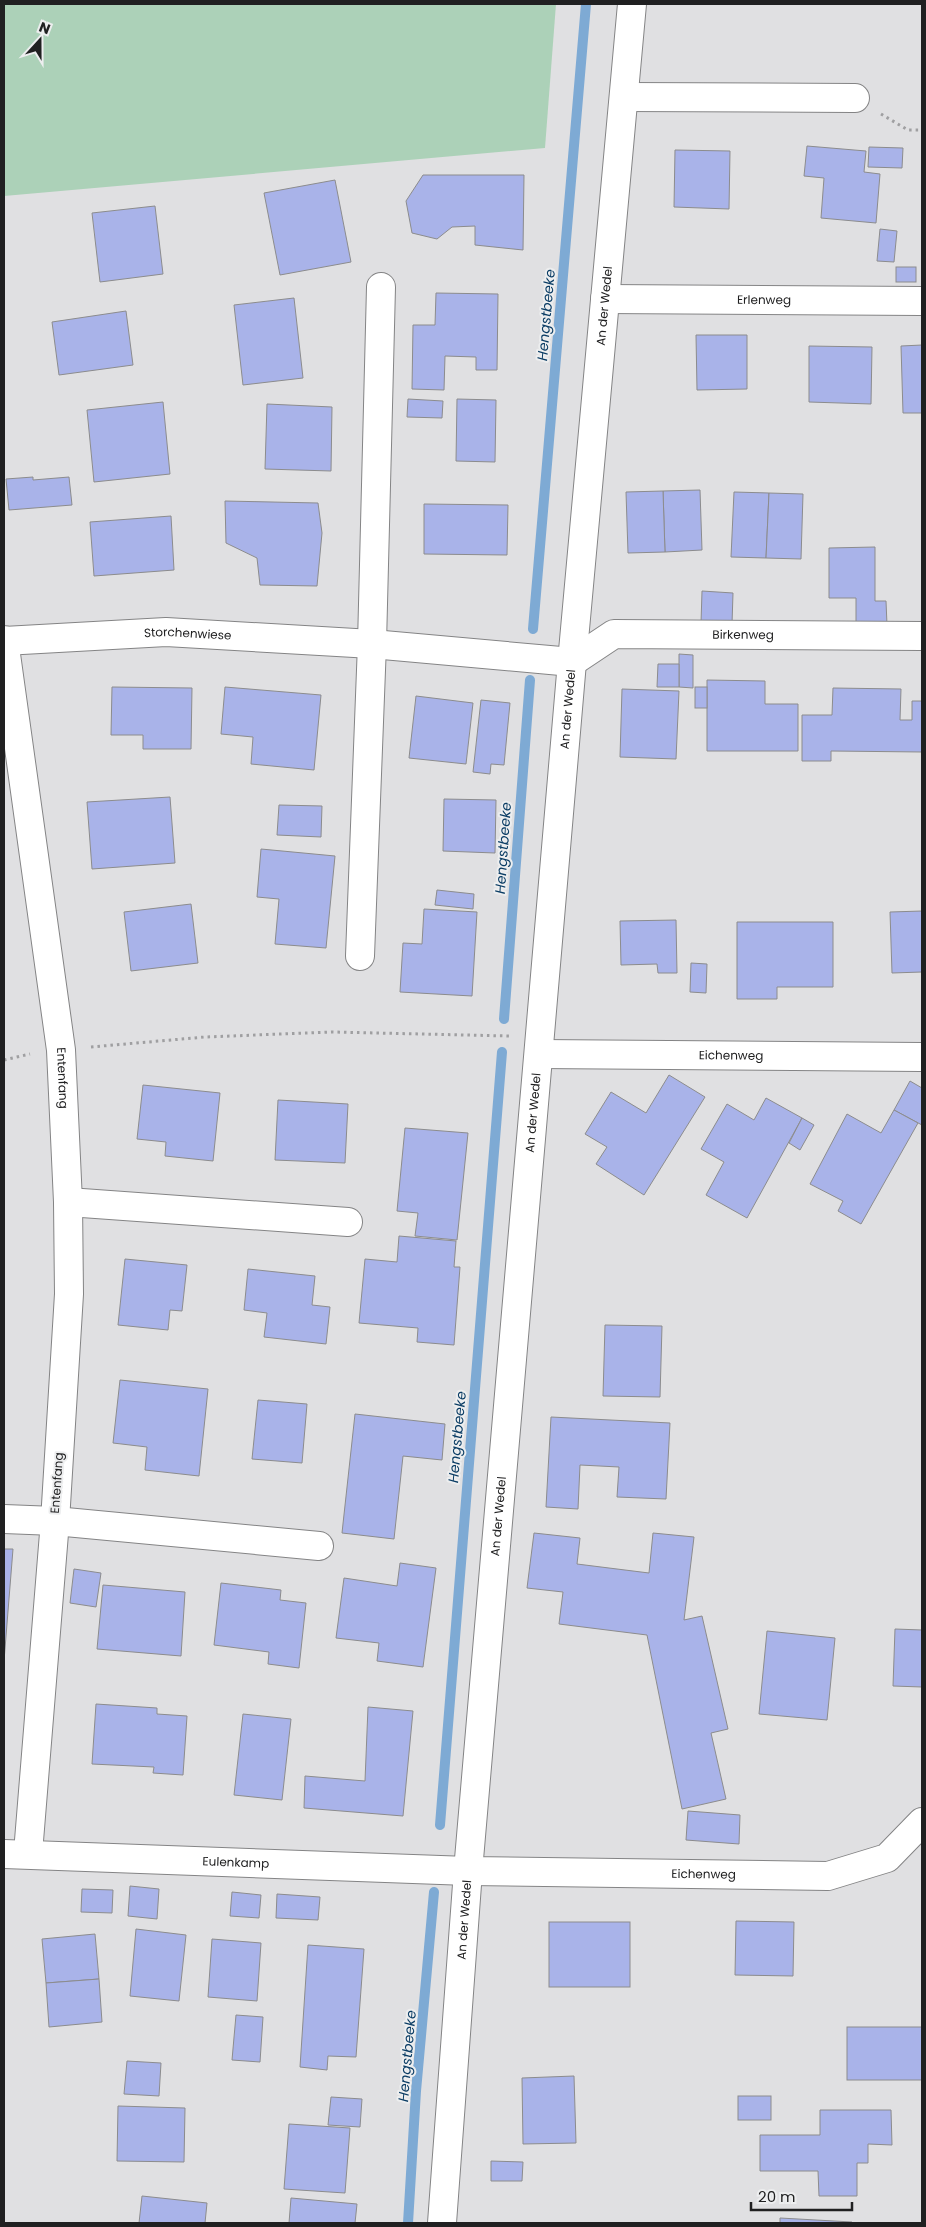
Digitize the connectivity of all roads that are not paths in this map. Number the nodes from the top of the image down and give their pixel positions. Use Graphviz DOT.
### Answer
graph roads {
  1 [pos="632,4"];
  2 [pos="624,97"];
  3 [pos="855,98"];
  4 [pos="381,287"];
  5 [pos="605,299"];
  6 [pos="922,301"];
  7 [pos="922,636"];
  8 [pos="4,640"];
  9 [pos="372,644"];
  10 [pos="572,662"];
  11 [pos="360,956"];
  12 [pos="540,1054"];
  13 [pos="922,1057"];
  14 [pos="68,1202"];
  15 [pos="348,1222"];
  16 [pos="4,1519"];
  17 [pos="55,1521"];
  18 [pos="319,1546"];
  19 [pos="922,1822"];
  20 [pos="16,1854"];
  21 [pos="468,1871"];
  22 [pos="442,2223"];
  1 -- 2 [label="street, An der Wedel"];
  2 -- 3 [label="street"];
  2 -- 5 [label="street, An der Wedel"];
  4 -- 9 [label="street"];
  5 -- 6 [label="street, Erlenweg"];
  5 -- 10 [label="street, An der Wedel"];
  7 -- 10 [label="street, Birkenweg"];
  8 -- 9 [label="street, Storchenwiese"];
  8 -- 14 [label="street, Entenfang"];
  9 -- 10 [label="street, Storchenwiese"];
  9 -- 11 [label="street"];
  10 -- 12 [label="street, An der Wedel"];
  12 -- 13 [label="street, Eichenweg"];
  12 -- 21 [label="street, An der Wedel"];
  14 -- 15 [label="street"];
  14 -- 17 [label="street, Entenfang"];
  16 -- 17 [label="street"];
  17 -- 18 [label="street, Entenfang"];
  17 -- 20 [label="street, Entenfang"];
  19 -- 21 [label="street, Eichenweg"];
  20 -- 21 [label="street, Eulenkamp"];
  21 -- 22 [label="street, An der Wedel"];
}
